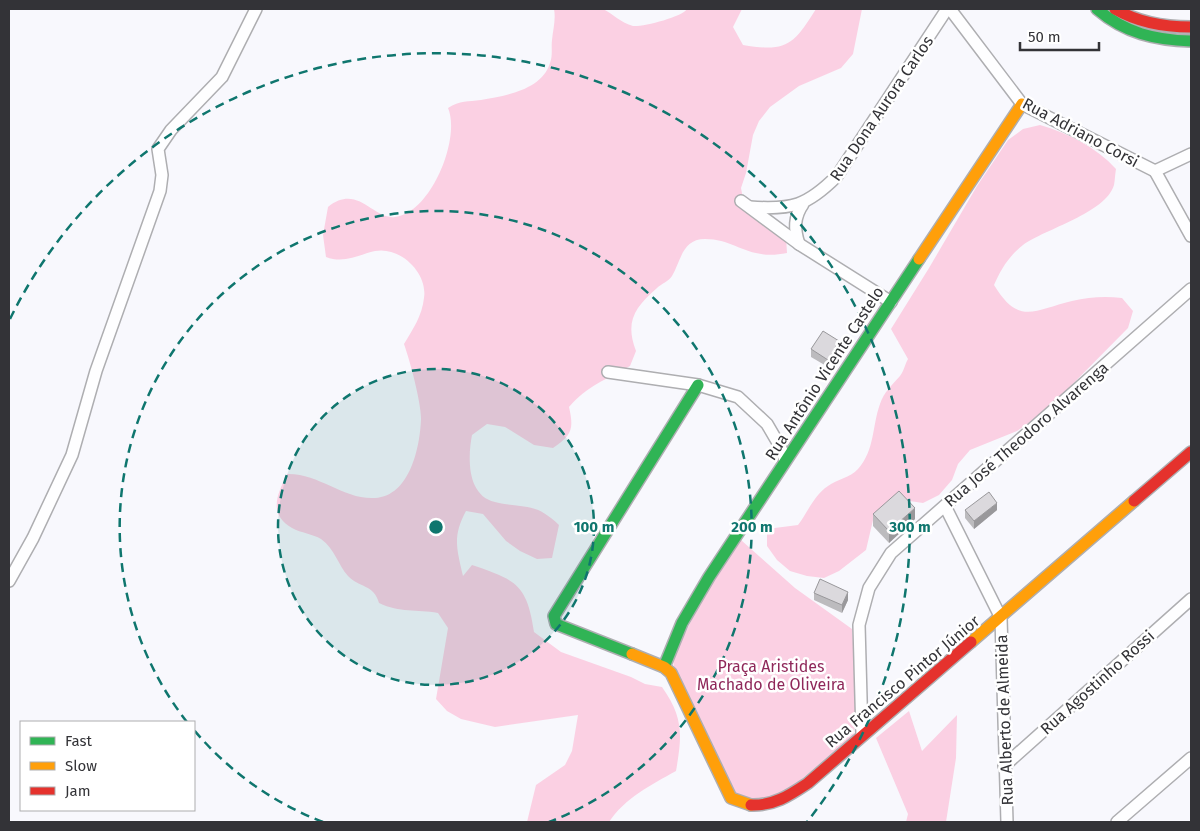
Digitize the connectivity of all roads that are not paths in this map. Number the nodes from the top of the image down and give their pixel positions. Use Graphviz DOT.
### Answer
graph roads {
  1 [pos="256,9"];
  2 [pos="949,9"];
  3 [pos="1097,9"];
  4 [pos="1115,9"];
  5 [pos="1191,27"];
  6 [pos="1191,41"];
  7 [pos="1022,104"];
  8 [pos="1191,154"];
  9 [pos="1155,171"];
  10 [pos="803,204"];
  11 [pos="1191,236"];
  12 [pos="799,244"];
  13 [pos="1191,289"];
  14 [pos="890,302"];
  15 [pos="608,372"];
  16 [pos="698,385"];
  17 [pos="1191,452"];
  18 [pos="786,461"];
  19 [pos="945,506"];
  20 [pos="9,581"];
  21 [pos="1191,599"];
  22 [pos="1001,618"];
  23 [pos="664,667"];
  24 [pos="862,735"];
  25 [pos="1191,758"];
  26 [pos="1004,766"];
  27 [pos="1007,822"];
  28 [pos="1117,822"];
  1 -- 20 [label="street"];
  2 -- 7 [label="street, Rua Adriano Corsi"];
  2 -- 10 [label="street, Rua Dona Aurora Carlos"];
  3 -- 6 [label="street"];
  4 -- 5 [label="street"];
  7 -- 9 [label="street, Rua Adriano Corsi"];
  7 -- 14 [label="street, Rua Antônio Vicente Castelo"];
  8 -- 9 [label="street, Rua Adriano Corsi"];
  9 -- 11 [label="street"];
  10 -- 12 [label="street"];
  10 -- 12 [label="street, Rua Dona Aurora Carlos"];
  12 -- 14 [label="street"];
  13 -- 19 [label="street, Rua José Theodoro Alvarenga"];
  14 -- 18 [label="street, Rua Antônio Vicente Castelo"];
  15 -- 16 [label="street"];
  16 -- 18 [label="street"];
  16 -- 23 [label="street"];
  17 -- 22 [label="street, Rua Francisco Pintor Júnior"];
  18 -- 23 [label="street, Rua Antônio Vicente Castelo"];
  19 -- 22 [label="street"];
  19 -- 24 [label="street, Rua José Theodoro Alvarenga"];
  21 -- 26 [label="street, Rua Agostinho Rossi"];
  22 -- 24 [label="street, Rua Francisco Pintor Júnior"];
  22 -- 26 [label="street, Rua Alberto de Almeida"];
  23 -- 24 [label="street, Rua Francisco Pintor Júnior"];
  25 -- 28 [label="street"];
  26 -- 27 [label="street, Rua Alberto de Almeida"];
}
